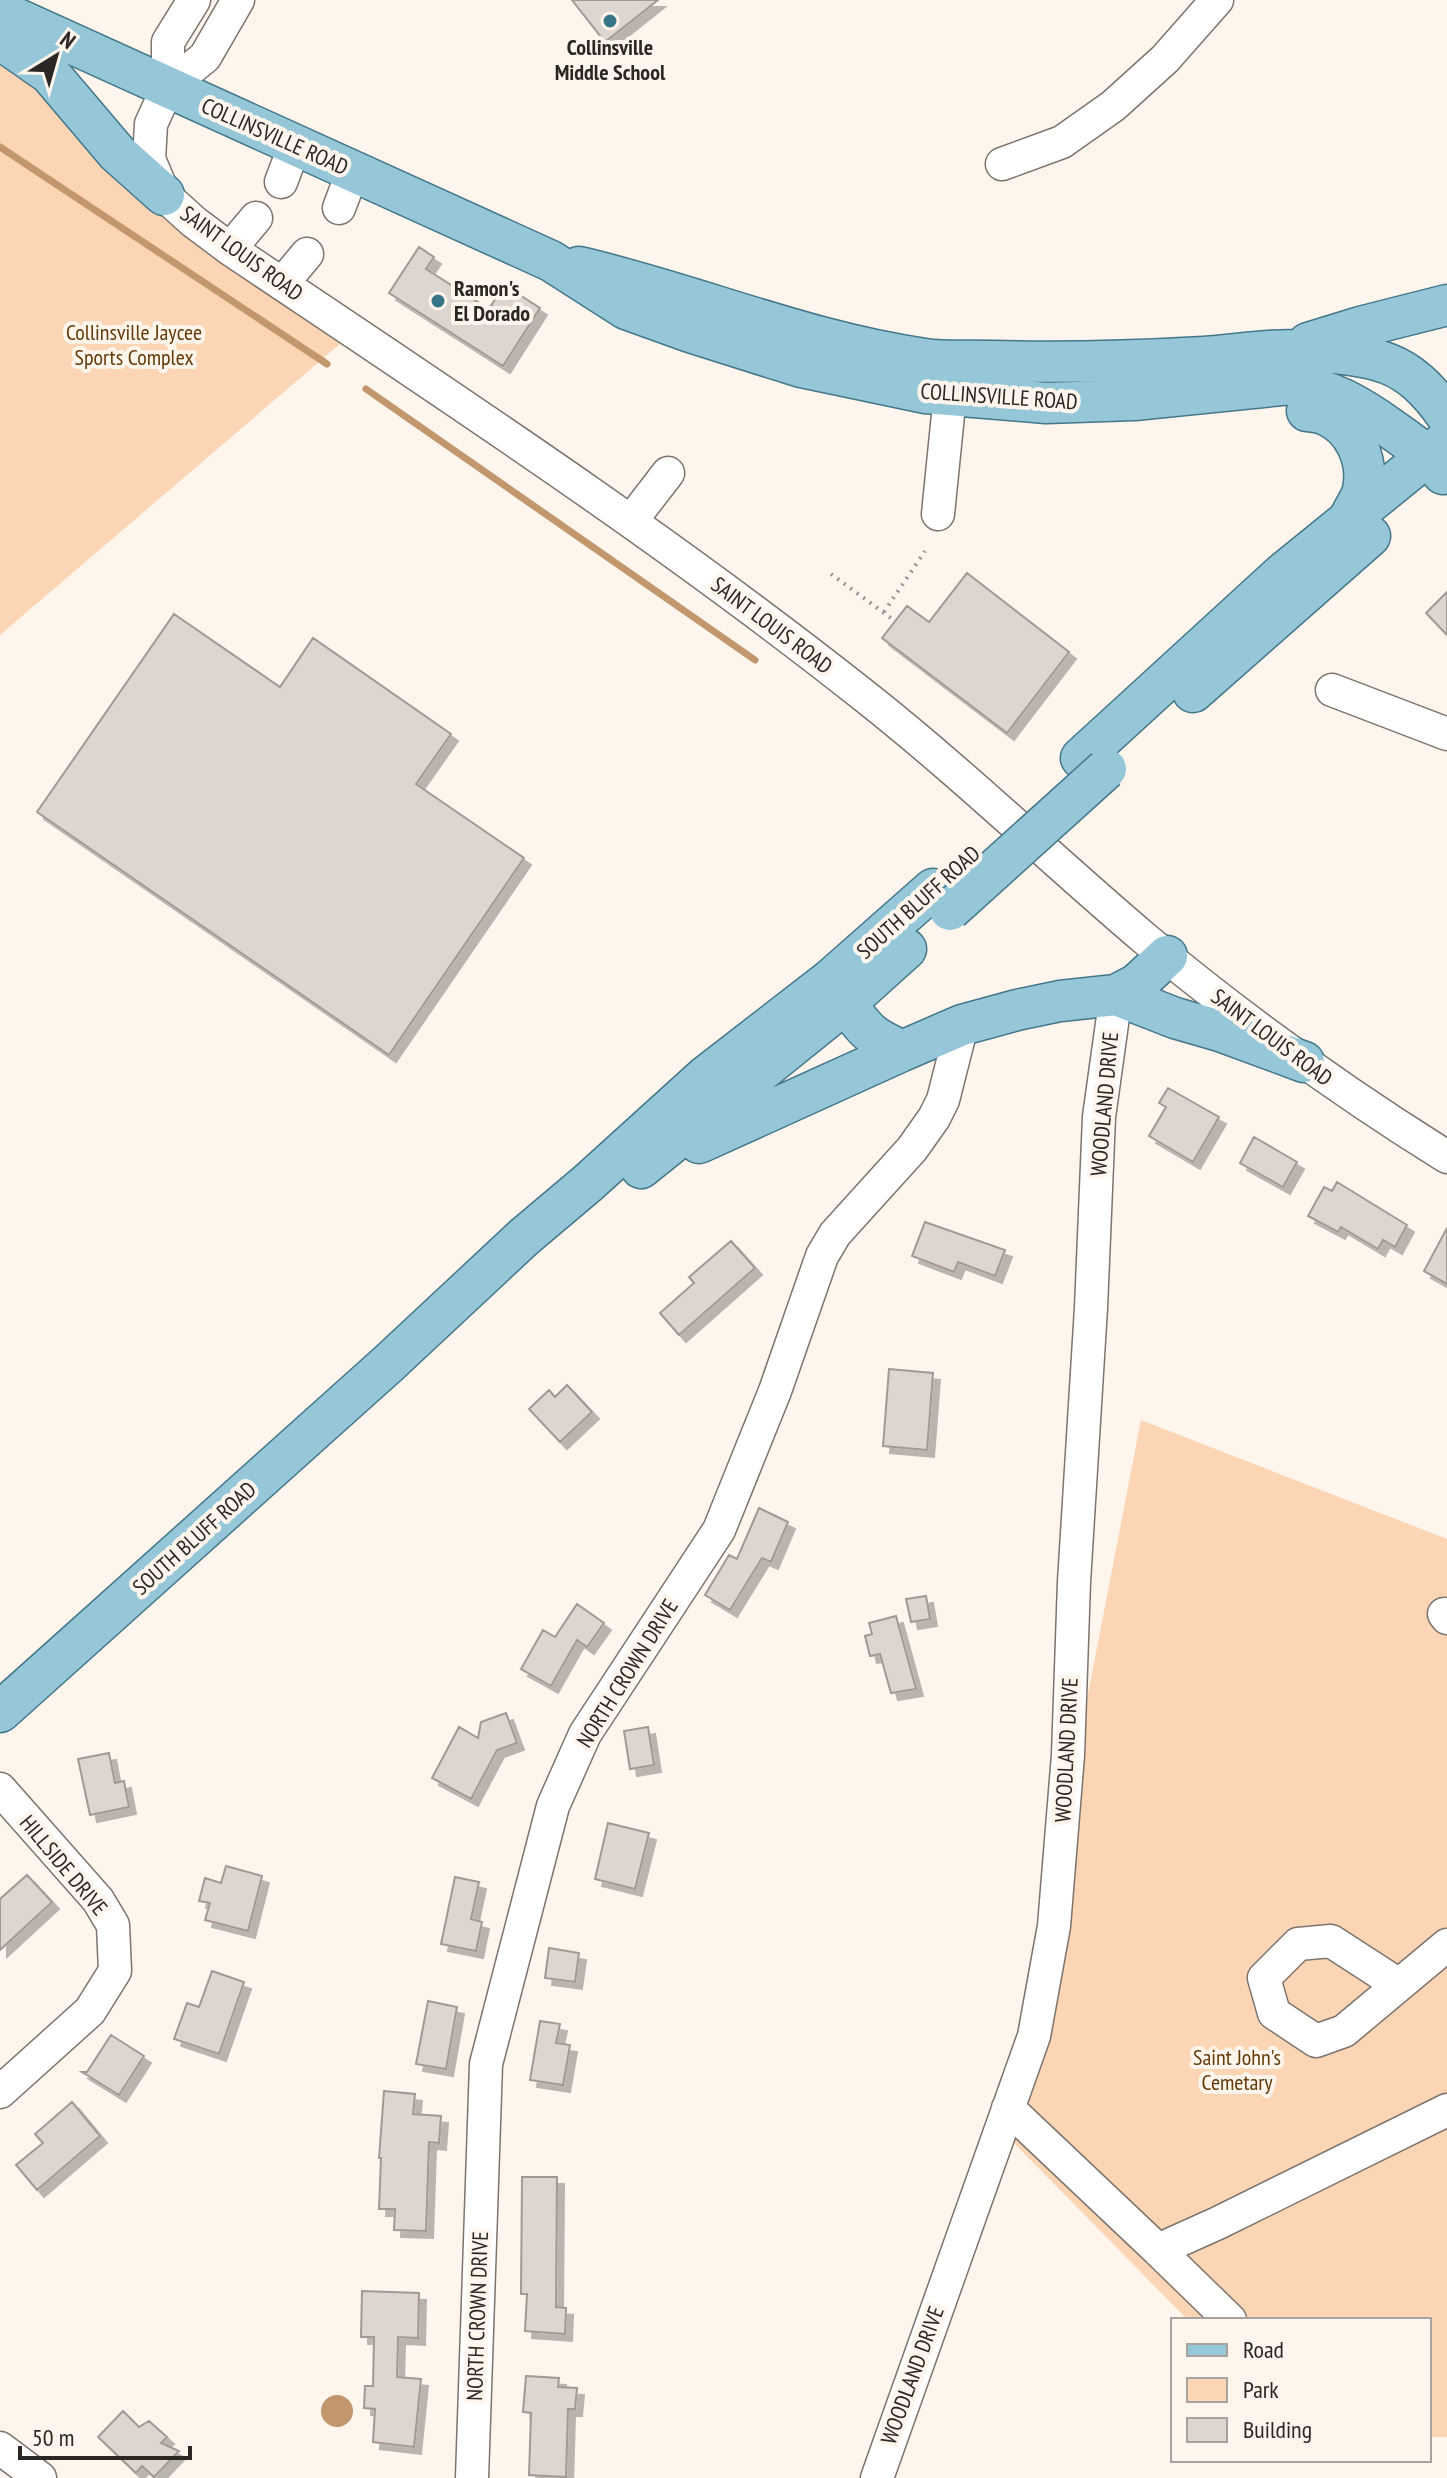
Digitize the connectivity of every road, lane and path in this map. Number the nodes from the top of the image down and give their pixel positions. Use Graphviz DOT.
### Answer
graph roads {
  1 [pos="194,0"];
  2 [pos="238,0"];
  3 [pos="1217,0"];
  4 [pos="0,11"];
  5 [pos="0,39"];
  6 [pos="168,87"];
  7 [pos="295,145"];
  8 [pos="1002,164"];
  9 [pos="353,171"];
  10 [pos="281,182"];
  11 [pos="164,195"];
  12 [pos="339,208"];
  13 [pos="256,218"];
  14 [pos="230,249"];
  15 [pos="307,254"];
  16 [pos="282,284"];
  17 [pos="1447,305"];
  18 [pos="1283,351"];
  19 [pos="952,377"];
  20 [pos="1134,400"];
  21 [pos="1447,416"];
  22 [pos="1442,460"];
  23 [pos="668,473"];
  24 [pos="938,514"];
  25 [pos="1349,519"];
  26 [pos="631,521"];
  27 [pos="925,551"];
  28 [pos="831,574"];
  29 [pos="884,613"];
  30 [pos="895,621"];
  31 [pos="1332,690"];
  32 [pos="1447,734"];
  33 [pos="1093,763"];
  34 [pos="1167,956"];
  35 [pos="839,991"];
  36 [pos="1116,995"];
  37 [pos="962,1025"];
  38 [pos="902,1051"];
  39 [pos="1304,1062"];
  40 [pos="1447,1157"];
  41 [pos="622,1183"];
  42 [pos="388,1364"];
  43 [pos="0,1712"];
  44 [pos="0,1789"];
  45 [pos="1447,1945"];
  46 [pos="1399,1985"];
  47 [pos="0,2092"];
  48 [pos="1008,2108"];
  49 [pos="1447,2110"];
  50 [pos="1158,2250"];
  51 [pos="1228,2318"];
  52 [pos="0,2448"];
  53 [pos="40,2478"];
  54 [pos="472,2478"];
  55 [pos="877,2478"];
  1 -- 6 [label="street"];
  2 -- 6 [label="street"];
  3 -- 8 [label="street"];
  4 -- 6 [label="main road, COLLINSVILLE ROAD"];
  5 -- 11 [label="main road"];
  6 -- 7 [label="main road, COLLINSVILLE ROAD"];
  6 -- 11 [label="street, SAINT LOUIS ROAD"];
  7 -- 9 [label="main road, COLLINSVILLE ROAD"];
  7 -- 10 [label="street"];
  9 -- 12 [label="street"];
  9 -- 19 [label="main road, COLLINSVILLE ROAD"];
  11 -- 14 [label="street, SAINT LOUIS ROAD"];
  13 -- 14 [label="street"];
  14 -- 16 [label="street, SAINT LOUIS ROAD"];
  15 -- 16 [label="street"];
  16 -- 26 [label="street, SAINT LOUIS ROAD"];
  17 -- 18 [label="main road"];
  18 -- 19 [label="main road, COLLINSVILLE ROAD"];
  18 -- 21 [label="main road, COLLINSVILLE ROAD"];
  19 -- 20 [label="main road, COLLINSVILLE ROAD"];
  19 -- 24 [label="street"];
  20 -- 22 [label="main road, COLLINSVILLE ROAD"];
  20 -- 25 [label="main road"];
  22 -- 25 [label="main road, SOUTH BLUFF ROAD"];
  22 -- 33 [label="main road, SOUTH BLUFF ROAD"];
  23 -- 26 [label="street"];
  25 -- 33 [label="main road, SOUTH BLUFF ROAD"];
  26 -- 34 [label="street, SAINT LOUIS ROAD"];
  27 -- 29 [label="path"];
  28 -- 29 [label="path"];
  29 -- 30 [label="path"];
  31 -- 32 [label="street"];
  33 -- 35 [label="main road, SOUTH BLUFF ROAD, bridge"];
  34 -- 36 [label="main road"];
  34 -- 39 [label="street, SAINT LOUIS ROAD"];
  35 -- 38 [label="main road"];
  35 -- 41 [label="main road, SOUTH BLUFF ROAD"];
  35 -- 42 [label="main road, SOUTH BLUFF ROAD"];
  36 -- 37 [label="main road"];
  36 -- 39 [label="main road"];
  36 -- 48 [label="street, WOODLAND DRIVE"];
  37 -- 38 [label="main road"];
  37 -- 54 [label="street, NORTH CROWN DRIVE"];
  38 -- 41 [label="main road"];
  39 -- 40 [label="street, SAINT LOUIS ROAD"];
  41 -- 42 [label="main road, SOUTH BLUFF ROAD"];
  42 -- 43 [label="main road, SOUTH BLUFF ROAD"];
  44 -- 47 [label="street, HILLSIDE DRIVE"];
  45 -- 46 [label="street"];
  48 -- 50 [label="street"];
  48 -- 55 [label="street, WOODLAND DRIVE"];
  49 -- 50 [label="street"];
  50 -- 51 [label="street"];
  52 -- 53 [label="street"];
}
